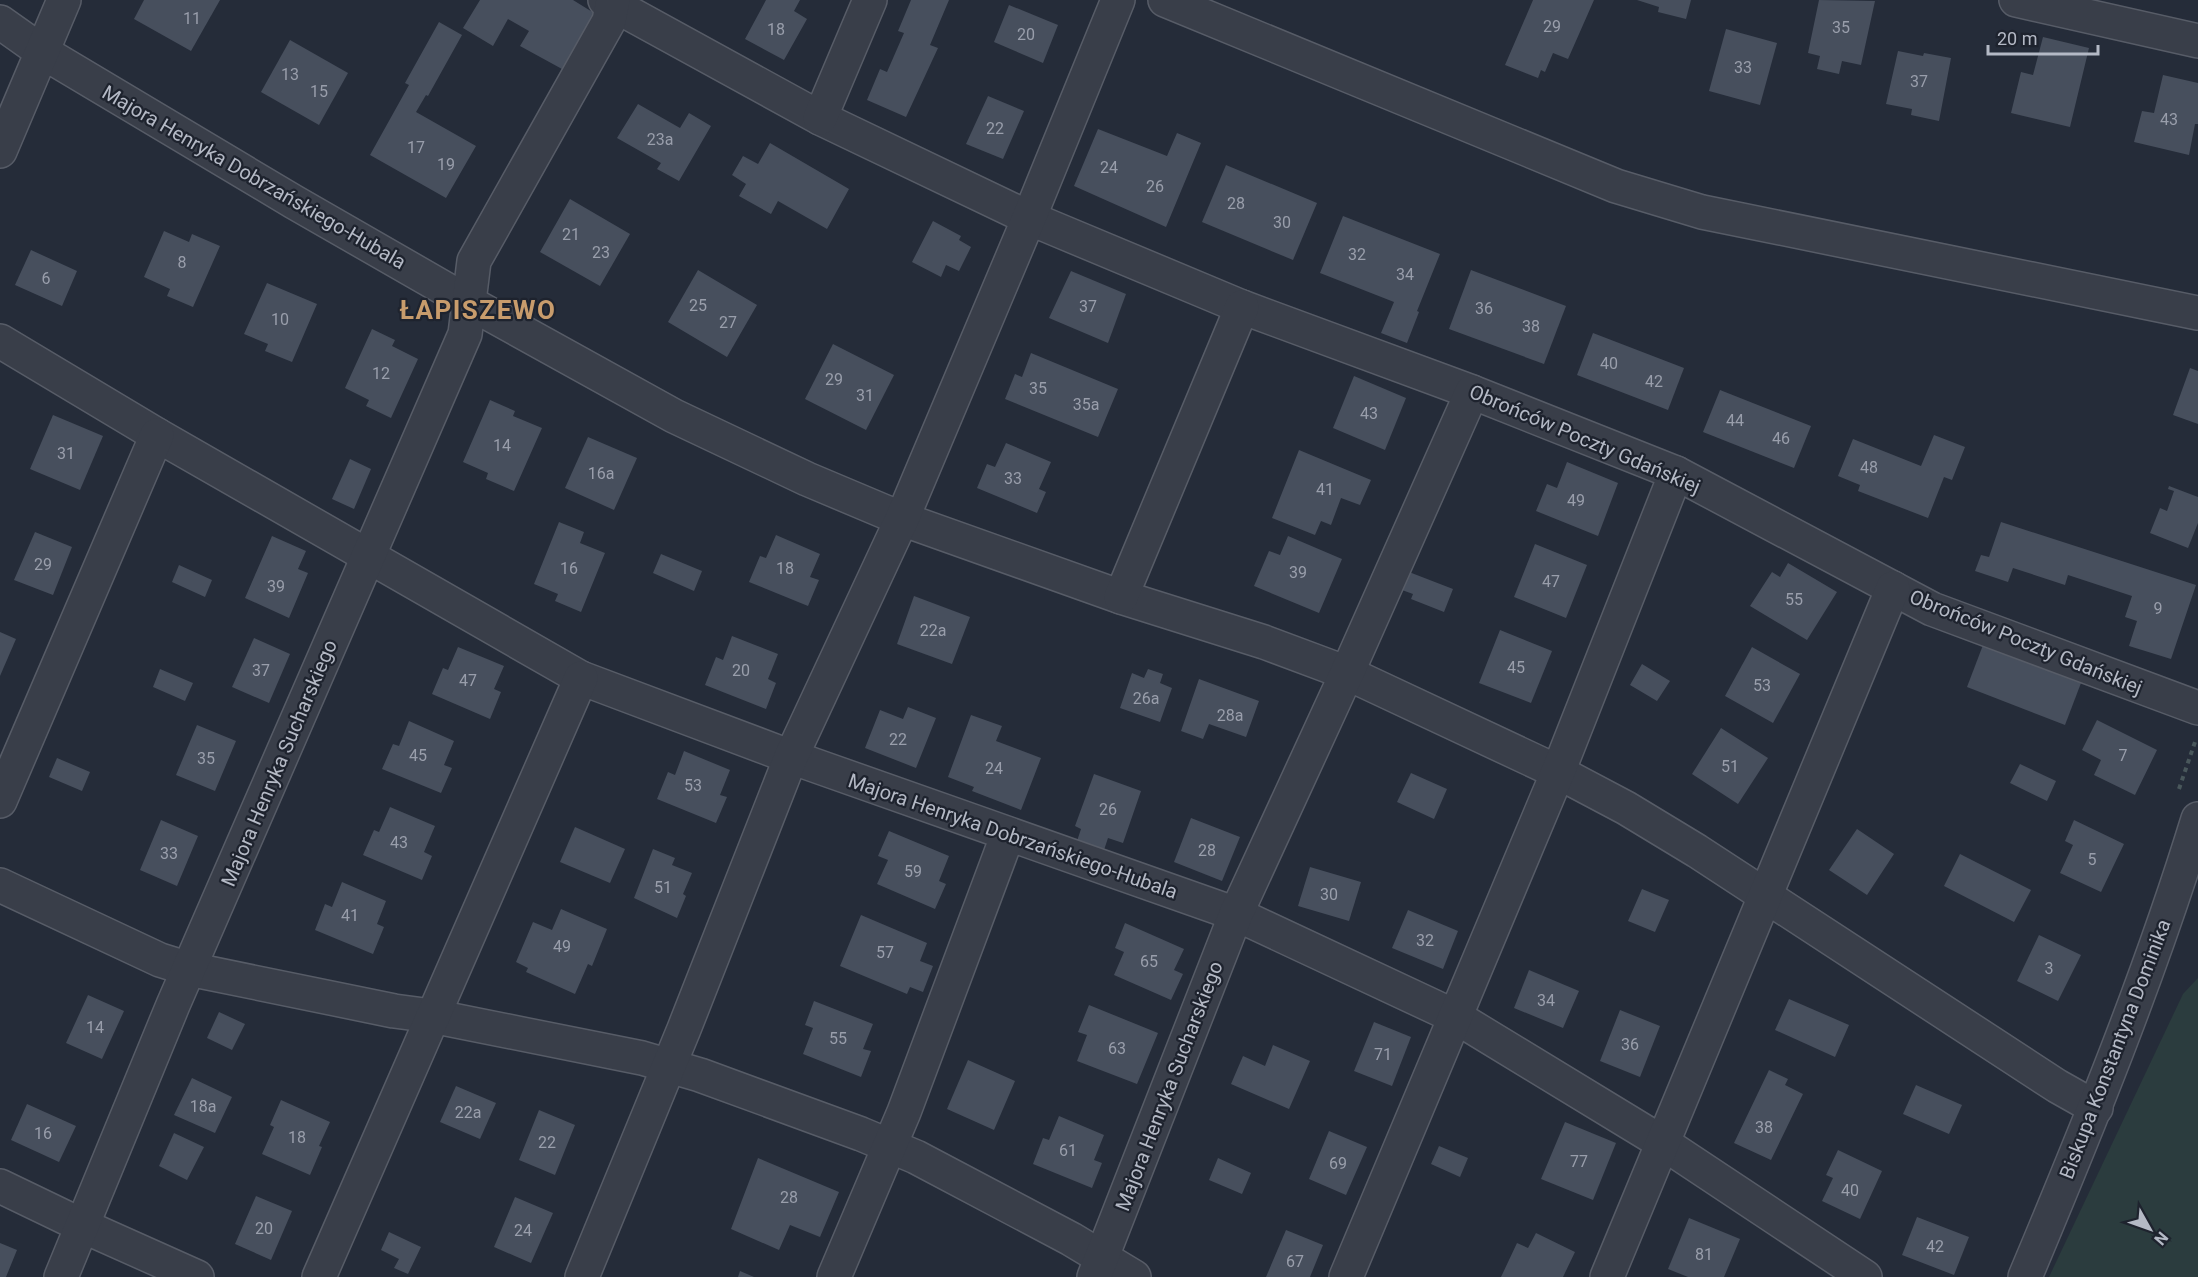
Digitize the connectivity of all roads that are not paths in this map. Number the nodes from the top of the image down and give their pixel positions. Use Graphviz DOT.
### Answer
graph roads {
  1 [pos="64,0"];
  2 [pos="870,0"];
  3 [pos="1118,0"];
  4 [pos="1165,0"];
  5 [pos="2016,0"];
  6 [pos="610,2"];
  7 [pos="2109,10"];
  8 [pos="0,22"];
  9 [pos="2198,41"];
  10 [pos="41,51"];
  11 [pos="820,118"];
  12 [pos="0,151"];
  13 [pos="1029,218"];
  14 [pos="468,302"];
  15 [pos="1242,307"];
  16 [pos="2198,313"];
  17 [pos="0,341"];
  18 [pos="1472,392"];
  19 [pos="157,435"];
  20 [pos="1676,473"];
  21 [pos="902,519"];
  22 [pos="368,556"];
  23 [pos="1893,588"];
  24 [pos="1121,597"];
  25 [pos="1347,673"];
  26 [pos="581,678"];
  27 [pos="2198,708"];
  28 [pos="791,757"];
  29 [pos="1558,772"];
  30 [pos="0,801"];
  31 [pos="2198,819"];
  32 [pos="1008,834"];
  33 [pos="0,885"];
  34 [pos="1765,897"];
  35 [pos="1236,914"];
  36 [pos="189,969"];
  37 [pos="432,1016"];
  38 [pos="1456,1017"];
  39 [pos="669,1066"];
  40 [pos="2096,1108"];
  41 [pos="1663,1143"];
  42 [pos="890,1146"];
  43 [pos="0,1186"];
  44 [pos="83,1226"];
  45 [pos="1098,1268"];
  46 [pos="61,1277"];
  47 [pos="197,1277"];
  48 [pos="319,1277"];
  49 [pos="582,1277"];
  50 [pos="834,1277"];
  51 [pos="1134,1277"];
  52 [pos="1346,1277"];
  53 [pos="1607,1277"];
  54 [pos="1865,1277"];
  55 [pos="2025,1277"];
  1 -- 10 [label="street"];
  2 -- 11 [label="street"];
  3 -- 13 [label="street"];
  4 -- 16 [label="street"];
  5 -- 7 [label="street"];
  6 -- 11 [label="street, Obrońców Poczty Gdańskiej"];
  6 -- 14 [label="street"];
  7 -- 9 [label="street"];
  8 -- 10 [label="street, Majora Henryka Dobrzańskiego-Hubala"];
  10 -- 12 [label="street"];
  10 -- 14 [label="street, Majora Henryka Dobrzańskiego-Hubala"];
  11 -- 13 [label="street, Obrońców Poczty Gdańskiej"];
  13 -- 15 [label="street, Obrońców Poczty Gdańskiej"];
  13 -- 21 [label="street"];
  14 -- 21 [label="street, Majora Henryka Dobrzańskiego-Hubala"];
  14 -- 22 [label="street"];
  15 -- 18 [label="street, Obrońców Poczty Gdańskiej"];
  15 -- 24 [label="street"];
  17 -- 19 [label="street, Majora Henryka Dobrzańskiego-Hubala"];
  18 -- 20 [label="street, Obrońców Poczty Gdańskiej"];
  18 -- 25 [label="street"];
  19 -- 22 [label="street, Majora Henryka Dobrzańskiego-Hubala"];
  19 -- 30 [label="street"];
  20 -- 23 [label="street, Obrońców Poczty Gdańskiej"];
  20 -- 29 [label="street"];
  21 -- 24 [label="street, Majora Henryka Dobrzańskiego-Hubala"];
  21 -- 28 [label="street"];
  22 -- 26 [label="street, Majora Henryka Dobrzańskiego-Hubala"];
  22 -- 36 [label="street, Majora Henryka Sucharskiego"];
  23 -- 27 [label="street, Obrońców Poczty Gdańskiej"];
  23 -- 34 [label="street"];
  24 -- 25 [label="street, Majora Henryka Dobrzańskiego-Hubala"];
  25 -- 29 [label="street, Majora Henryka Dobrzańskiego-Hubala"];
  25 -- 35 [label="street"];
  26 -- 28 [label="street, Majora Henryka Dobrzańskiego-Hubala"];
  26 -- 37 [label="street"];
  28 -- 32 [label="street, Majora Henryka Dobrzańskiego-Hubala"];
  28 -- 39 [label="street"];
  29 -- 34 [label="street, Majora Henryka Dobrzańskiego-Hubala"];
  29 -- 38 [label="street"];
  31 -- 40 [label="street, Biskupa Konstantyna Dominika"];
  32 -- 35 [label="street, Majora Henryka Dobrzańskiego-Hubala"];
  32 -- 42 [label="street"];
  33 -- 36 [label="street"];
  34 -- 40 [label="street, Majora Henryka Dobrzańskiego-Hubala"];
  34 -- 41 [label="street"];
  35 -- 38 [label="street, Majora Henryka Dobrzańskiego-Hubala"];
  35 -- 45 [label="street, Majora Henryka Sucharskiego"];
  36 -- 37 [label="street"];
  36 -- 44 [label="street, Majora Henryka Sucharskiego"];
  37 -- 39 [label="street"];
  37 -- 48 [label="street"];
  38 -- 41 [label="street, Majora Henryka Dobrzańskiego-Hubala"];
  38 -- 52 [label="street"];
  39 -- 42 [label="street"];
  39 -- 49 [label="street"];
  40 -- 55 [label="street, Biskupa Konstantyna Dominika"];
  41 -- 53 [label="street"];
  41 -- 54 [label="street, Majora Henryka Dobrzańskiego-Hubala"];
  42 -- 45 [label="street"];
  42 -- 50 [label="street"];
  43 -- 44 [label="street"];
  44 -- 46 [label="street, Majora Henryka Sucharskiego"];
  44 -- 47 [label="street"];
  45 -- 51 [label="street"];
}
